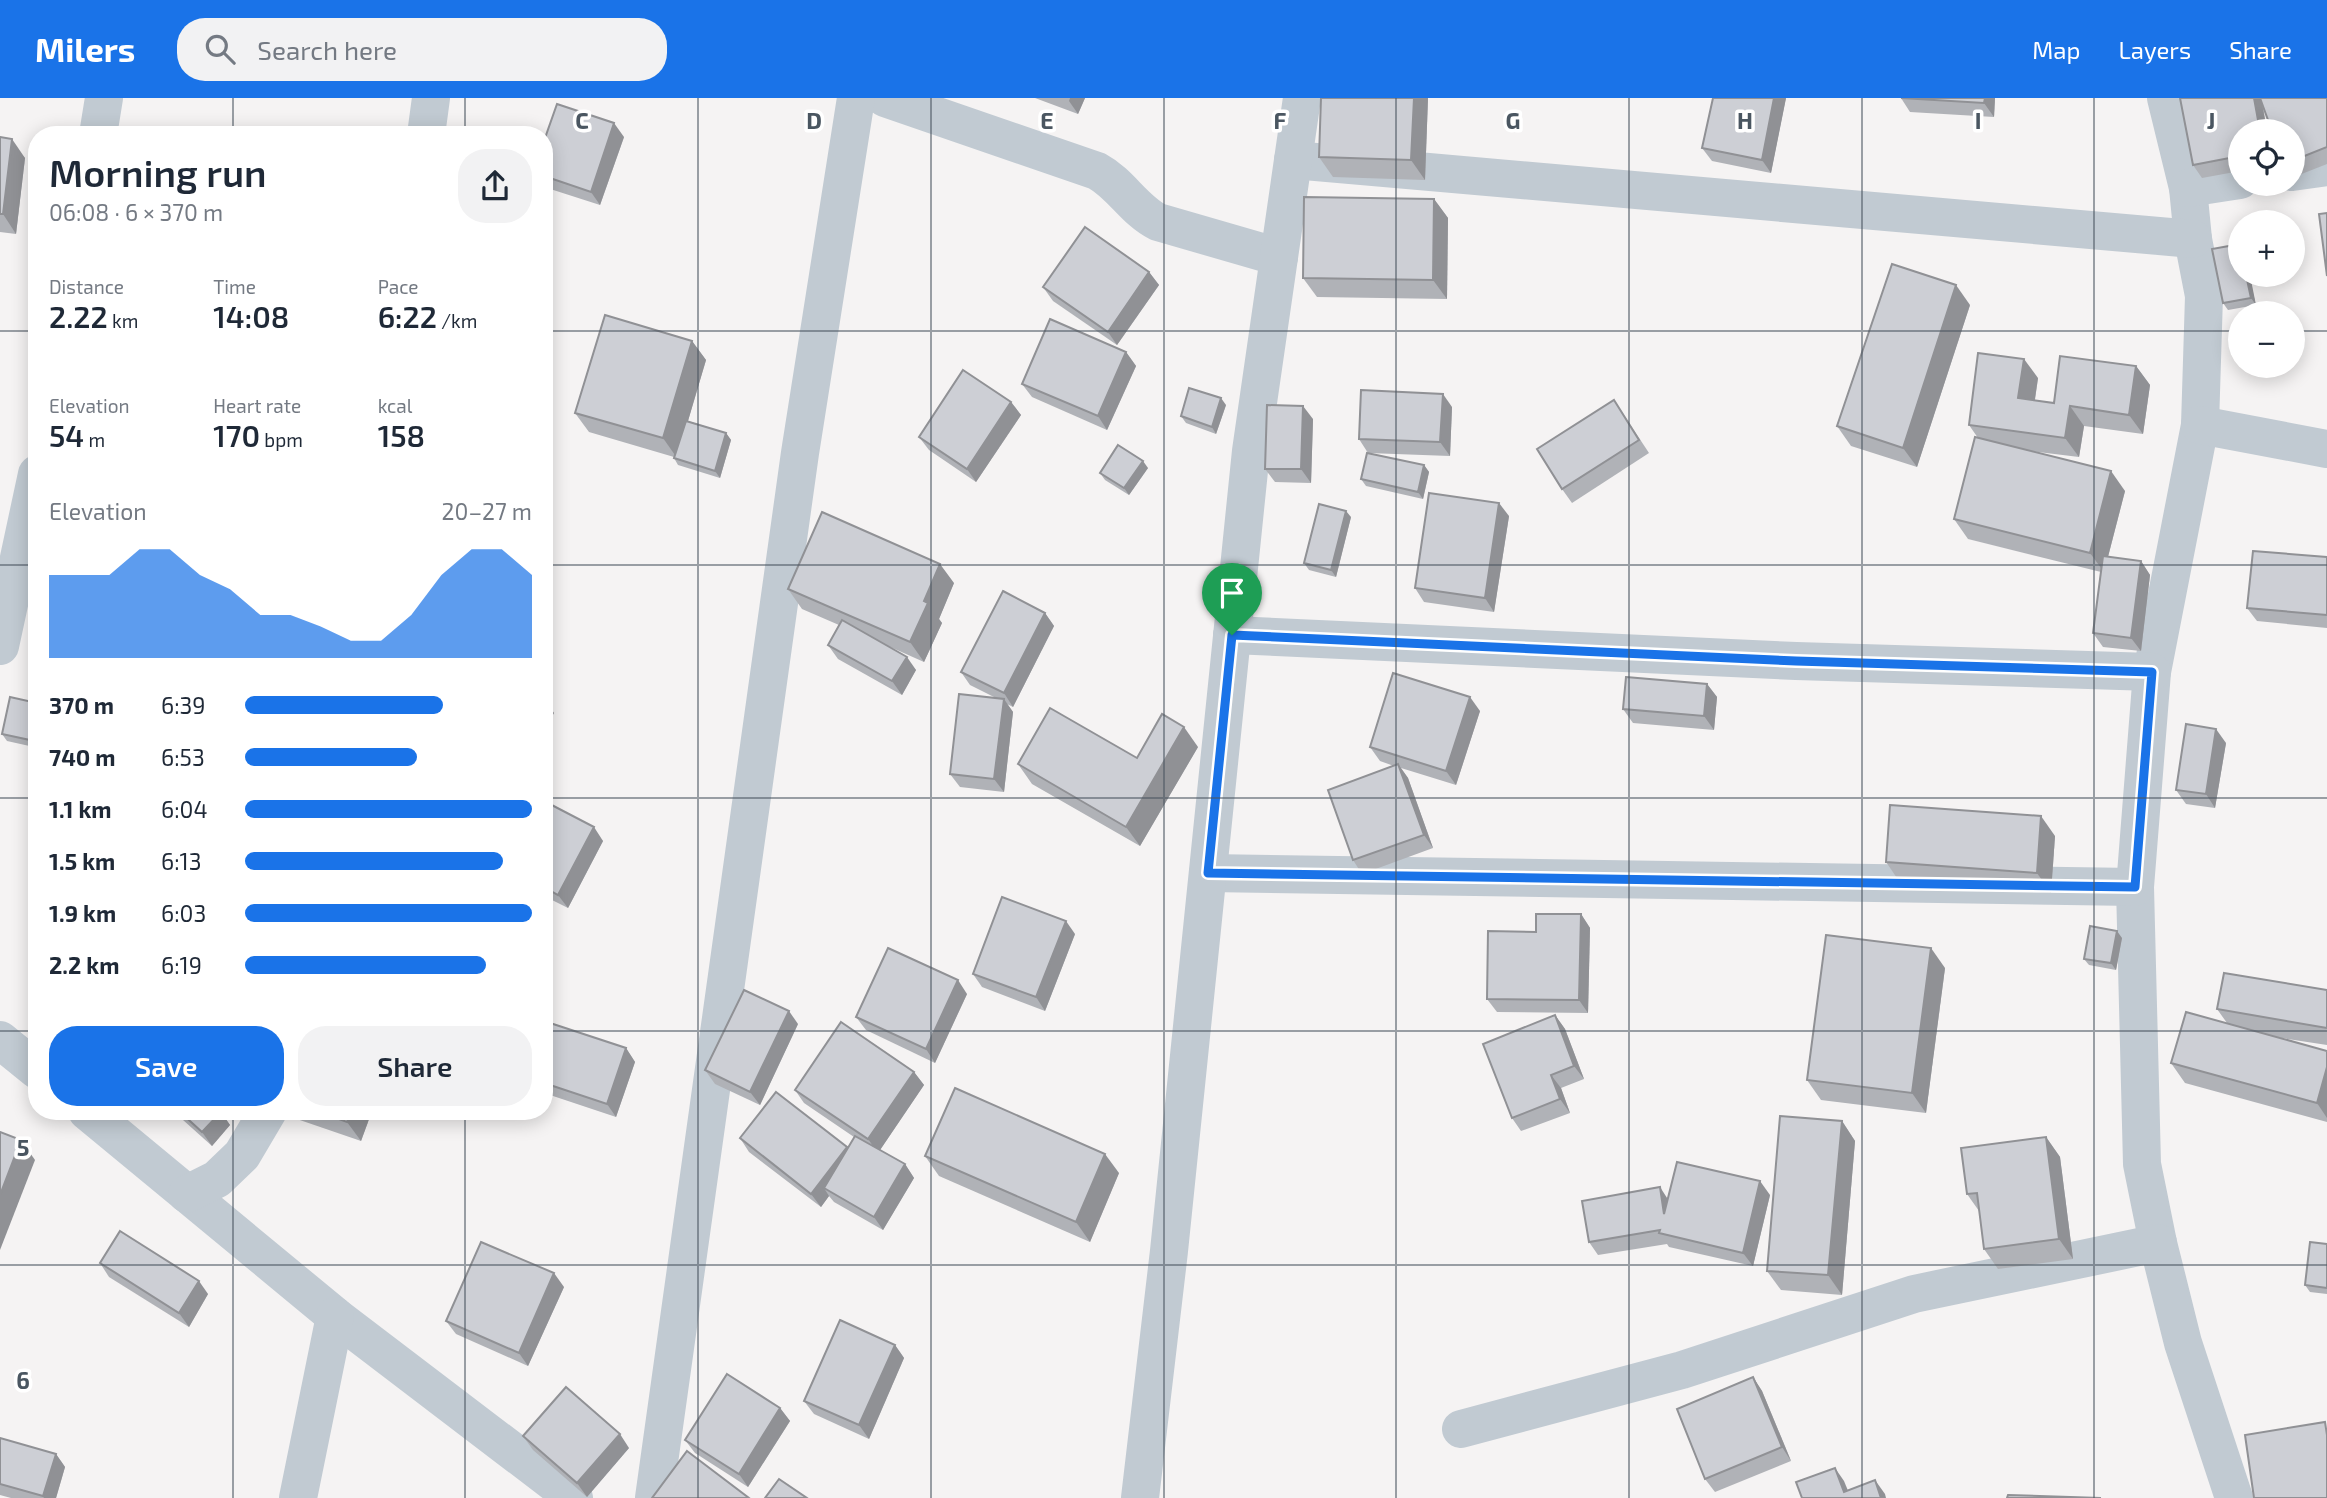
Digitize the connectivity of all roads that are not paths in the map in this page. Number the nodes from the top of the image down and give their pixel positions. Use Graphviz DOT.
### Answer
graph roads {
  1 [pos="104,98"];
  2 [pos="431,98"];
  3 [pos="856,98"];
  4 [pos="885,98"];
  5 [pos="1302,98"];
  6 [pos="2166,98"];
  7 [pos="99,126"];
  8 [pos="427,126"];
  9 [pos="1293,160"];
  10 [pos="2327,167"];
  11 [pos="2305,171"];
  12 [pos="2228,182"];
  13 [pos="2188,188"];
  14 [pos="2193,239"];
  15 [pos="1279,257"];
  16 [pos="2200,425"];
  17 [pos="2327,449"];
  18 [pos="28,516"];
  19 [pos="1232,635"];
  20 [pos="0,646"];
  21 [pos="2152,672"];
  22 [pos="1208,873"];
  23 [pos="2135,887"];
  24 [pos="0,1040"];
  25 [pos="28,1063"];
  26 [pos="98,1120"];
  27 [pos="263,1120"];
  28 [pos="187,1194"];
  29 [pos="2158,1243"];
  30 [pos="335,1316"];
  31 [pos="1461,1429"];
  32 [pos="298,1498"];
  33 [pos="574,1498"];
  34 [pos="654,1498"];
  35 [pos="1140,1498"];
  36 [pos="2234,1498"];
  1 -- 7 [label="street"];
  2 -- 8 [label="street"];
  3 -- 34 [label="street"];
  4 -- 15 [label="street"];
  5 -- 9 [label="street"];
  6 -- 13 [label="street"];
  9 -- 14 [label="street"];
  9 -- 15 [label="street"];
  10 -- 11 [label="street"];
  12 -- 13 [label="street"];
  13 -- 14 [label="street"];
  14 -- 16 [label="street"];
  15 -- 19 [label="street"];
  16 -- 17 [label="street"];
  16 -- 21 [label="street"];
  18 -- 20 [label="street"];
  19 -- 21 [label="street"];
  19 -- 22 [label="street"];
  21 -- 23 [label="street"];
  22 -- 23 [label="street"];
  22 -- 35 [label="street"];
  23 -- 29 [label="street"];
  24 -- 25 [label="street"];
  26 -- 28 [label="street"];
  27 -- 28 [label="street"];
  28 -- 30 [label="street"];
  29 -- 31 [label="street"];
  29 -- 36 [label="street"];
  30 -- 32 [label="street"];
  30 -- 33 [label="street"];
}
